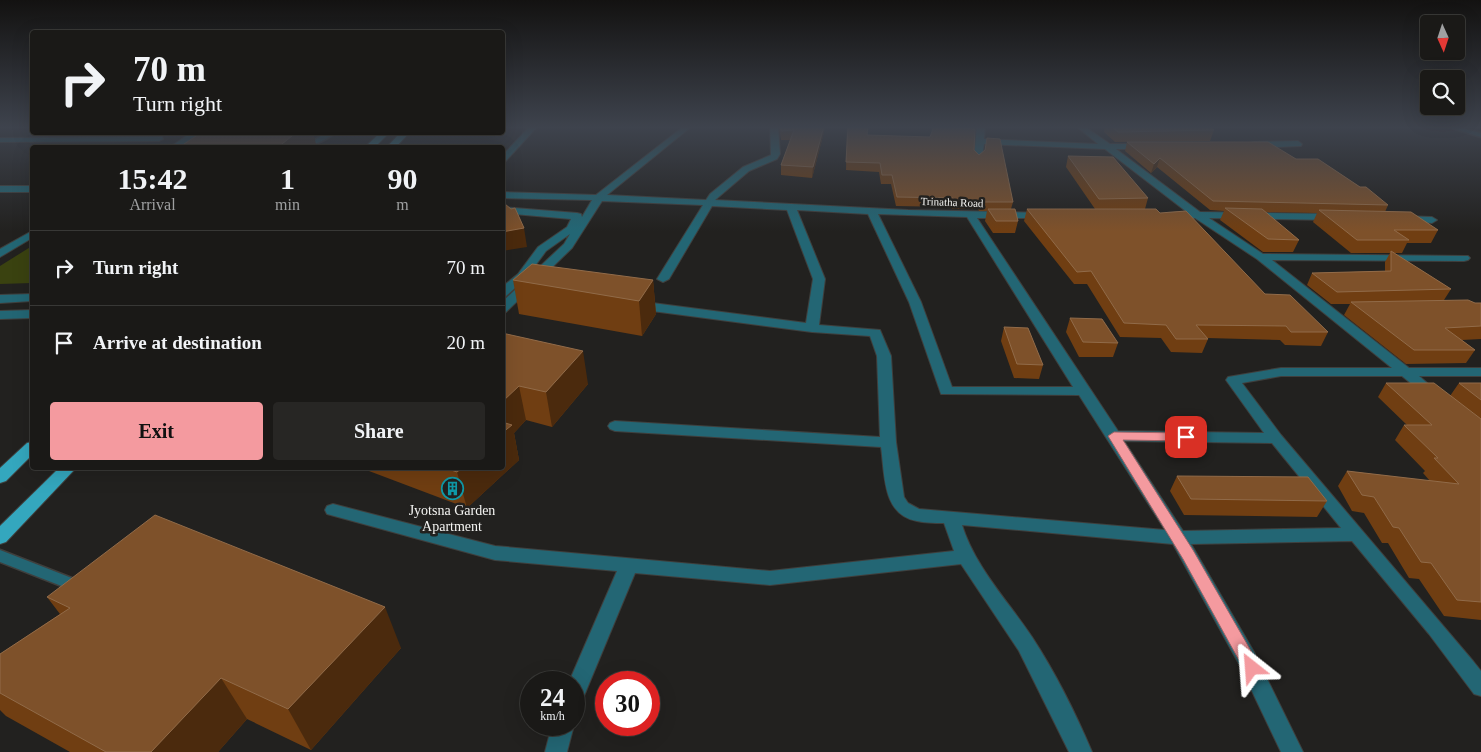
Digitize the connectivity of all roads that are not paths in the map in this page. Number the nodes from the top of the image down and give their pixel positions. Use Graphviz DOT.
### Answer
graph roads {
  1 [pos="644,161"];
  2 [pos="765,161"];
  3 [pos="1126,161"];
  4 [pos="30,188"];
  5 [pos="0,189"];
  6 [pos="505,195"];
  7 [pos="600,196"];
  8 [pos="710,202"];
  9 [pos="790,206"];
  10 [pos="505,210"];
  11 [pos="872,210"];
  12 [pos="1058,215"];
  13 [pos="1164,215"];
  14 [pos="1196,215"];
  15 [pos="971,216"];
  16 [pos="1343,218"];
  17 [pos="1392,219"];
  18 [pos="1432,220"];
  19 [pos="30,235"];
  20 [pos="0,254"];
  21 [pos="1261,257"];
  22 [pos="1464,258"];
  23 [pos="663,279"];
  24 [pos="526,288"];
  25 [pos="505,290"];
  26 [pos="545,291"];
  27 [pos="30,298"];
  28 [pos="0,299"];
  29 [pos="621,302"];
  30 [pos="505,306"];
  31 [pos="1328,310"];
  32 [pos="1347,310"];
  33 [pos="30,314"];
  34 [pos="0,315"];
  35 [pos="812,328"];
  36 [pos="1481,372"];
  37 [pos="1407,373"];
  38 [pos="1083,391"];
  39 [pos="1444,403"];
  40 [pos="615,426"];
  41 [pos="1114,436"];
  42 [pos="1276,438"];
  43 [pos="888,442"];
  44 [pos="30,449"];
  45 [pos="66,470"];
  46 [pos="0,477"];
  47 [pos="333,510"];
  48 [pos="951,518"];
  49 [pos="1356,534"];
  50 [pos="0,537"];
  51 [pos="1178,538"];
  52 [pos="0,556"];
  53 [pos="966,557"];
  54 [pos="629,565"];
  55 [pos="93,592"];
  56 [pos="584,671"];
  57 [pos="1481,687"];
  58 [pos="560,736"];
  59 [pos="556,752"];
  60 [pos="1081,752"];
  61 [pos="1292,752"];
  1 -- 7 [label="street"];
  2 -- 8 [label="street"];
  3 -- 14 [label="street"];
  4 -- 5 [label="street"];
  6 -- 7 [label="street, Trinatha Road"];
  7 -- 8 [label="street, Trinatha Road"];
  7 -- 24 [label="street"];
  8 -- 9 [label="street, Trinatha Road"];
  8 -- 23 [label="street"];
  9 -- 11 [label="street, Trinatha Road"];
  9 -- 35 [label="street"];
  10 -- 25 [label="street"];
  11 -- 15 [label="street, Trinatha Road"];
  11 -- 38 [label="street"];
  12 -- 15 [label="street, Trinatha Road"];
  13 -- 14 [label="street"];
  14 -- 16 [label="street"];
  14 -- 21 [label="street"];
  15 -- 38 [label="street"];
  17 -- 18 [label="street"];
  19 -- 20 [label="street"];
  21 -- 22 [label="street"];
  21 -- 31 [label="street"];
  24 -- 26 [label="street"];
  24 -- 30 [label="street"];
  27 -- 28 [label="street"];
  29 -- 35 [label="street"];
  31 -- 32 [label="street"];
  31 -- 37 [label="street"];
  33 -- 34 [label="street"];
  35 -- 43 [label="street"];
  36 -- 37 [label="street"];
  37 -- 39 [label="street"];
  37 -- 42 [label="street"];
  38 -- 41 [label="street"];
  40 -- 43 [label="street"];
  41 -- 42 [label="street"];
  41 -- 51 [label="street"];
  42 -- 49 [label="street"];
  43 -- 48 [label="street"];
  44 -- 46 [label="main road"];
  45 -- 50 [label="main road"];
  47 -- 54 [label="street"];
  48 -- 51 [label="street"];
  48 -- 53 [label="street"];
  49 -- 51 [label="street"];
  49 -- 57 [label="street"];
  51 -- 61 [label="street"];
  52 -- 55 [label="lane"];
  53 -- 54 [label="street"];
  53 -- 60 [label="street"];
  54 -- 56 [label="street"];
  58 -- 59 [label="street"];
}
